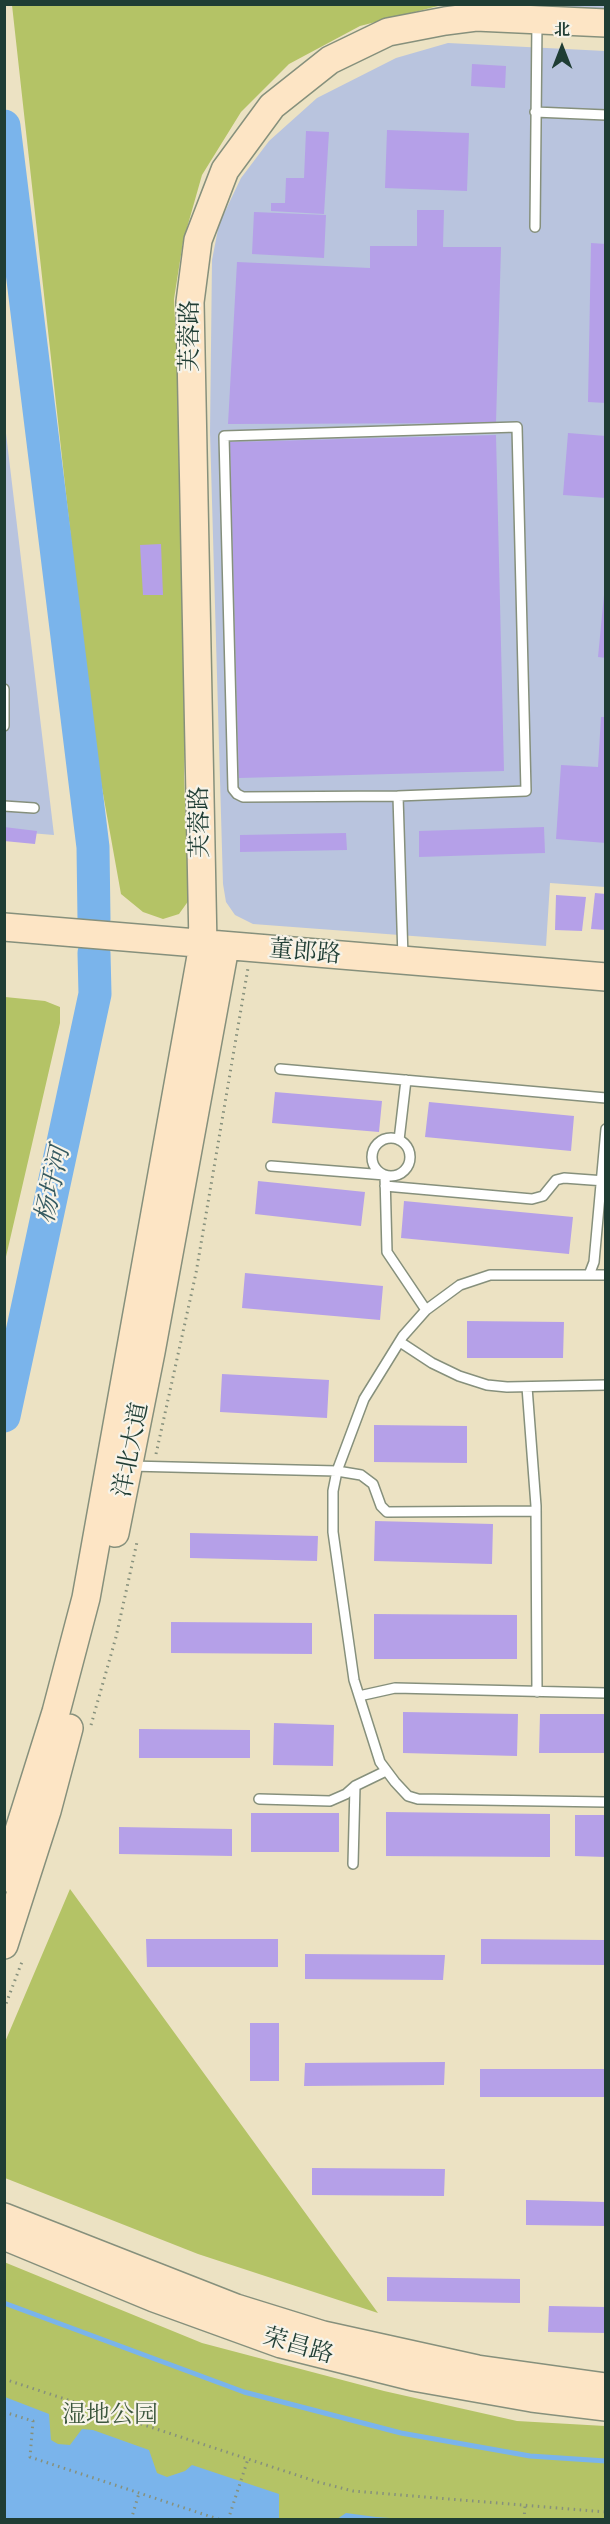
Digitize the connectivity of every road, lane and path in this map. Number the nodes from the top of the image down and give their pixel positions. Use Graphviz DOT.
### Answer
graph roads {
  1 [pos="522,16"];
  2 [pos="606,23"];
  3 [pos="535,112"];
  4 [pos="606,115"];
  5 [pos="535,226"];
  6 [pos="4,688"];
  7 [pos="4,726"];
  8 [pos="398,796"];
  9 [pos="4,806"];
  10 [pos="34,808"];
  11 [pos="4,927"];
  12 [pos="214,946"];
  13 [pos="403,961"];
  14 [pos="606,977"];
  15 [pos="280,1069"];
  16 [pos="406,1080"];
  17 [pos="606,1098"];
  18 [pos="606,1129"];
  19 [pos="399,1140"];
  20 [pos="271,1166"];
  21 [pos="385,1175"];
  22 [pos="603,1181"];
  23 [pos="385,1186"];
  24 [pos="589,1275"];
  25 [pos="606,1275"];
  26 [pos="426,1310"];
  27 [pos="400,1342"];
  28 [pos="606,1385"];
  29 [pos="527,1387"];
  30 [pos="120,1466"];
  31 [pos="337,1471"];
  32 [pos="535,1511"];
  33 [pos="537,1692"];
  34 [pos="606,1693"];
  35 [pos="359,1696"];
  36 [pos="386,1771"];
  37 [pos="355,1786"];
  38 [pos="259,1799"];
  39 [pos="606,1802"];
  40 [pos="353,1864"];
  41 [pos="4,1878"];
  42 [pos="4,1945"];
  43 [pos="4,2217"];
  44 [pos="4,2236"];
  45 [pos="4,2379"];
  46 [pos="606,2387"];
  47 [pos="606,2407"];
  48 [pos="4,2412"];
  49 [pos="248,2459"];
  50 [pos="139,2493"];
  51 [pos="525,2506"];
  52 [pos="606,2512"];
  53 [pos="130,2520"];
  54 [pos="221,2520"];
  55 [pos="228,2520"];
  56 [pos="524,2520"];
  1 -- 2 [label="street, 芙蓉路"];
  1 -- 3 [label="lane"];
  1 -- 12 [label="street, 芙蓉路"];
  3 -- 4 [label="lane"];
  3 -- 5 [label="lane"];
  6 -- 7 [label="lane"];
  8 -- 8 [label="lane"];
  8 -- 13 [label="lane"];
  9 -- 10 [label="lane"];
  11 -- 12 [label="street, 董郎路"];
  12 -- 13 [label="street, 董郎路"];
  12 -- 30 [label="street, 洋北大道"];
  13 -- 14 [label="street, 董郎路"];
  15 -- 16 [label="lane"];
  16 -- 17 [label="lane"];
  16 -- 19 [label="lane"];
  18 -- 22 [label="lane"];
  19 -- 21 [label="lane"];
  19 -- 21 [label="lane"];
  20 -- 21 [label="lane"];
  21 -- 23 [label="lane"];
  22 -- 23 [label="lane"];
  22 -- 24 [label="lane"];
  23 -- 26 [label="lane"];
  24 -- 25 [label="lane"];
  24 -- 26 [label="lane"];
  26 -- 27 [label="lane"];
  27 -- 29 [label="lane"];
  27 -- 31 [label="lane"];
  28 -- 29 [label="lane"];
  29 -- 32 [label="lane"];
  30 -- 31 [label="lane"];
  30 -- 41 [label="street, 洋北大道"];
  30 -- 42 [label="street, 洋北大道"];
  31 -- 32 [label="lane"];
  31 -- 35 [label="lane"];
  32 -- 33 [label="lane"];
  33 -- 34 [label="lane"];
  33 -- 35 [label="lane"];
  35 -- 36 [label="lane"];
  36 -- 37 [label="lane"];
  36 -- 39 [label="lane"];
  37 -- 38 [label="lane"];
  37 -- 40 [label="lane"];
  43 -- 46 [label="street, 荣昌路"];
  44 -- 47 [label="street, 荣昌路"];
  45 -- 49 [label="path"];
  48 -- 50 [label="path"];
  49 -- 51 [label="path"];
  49 -- 55 [label="path"];
  50 -- 53 [label="path"];
  50 -- 54 [label="path"];
  51 -- 52 [label="path"];
  51 -- 56 [label="path"];
}
